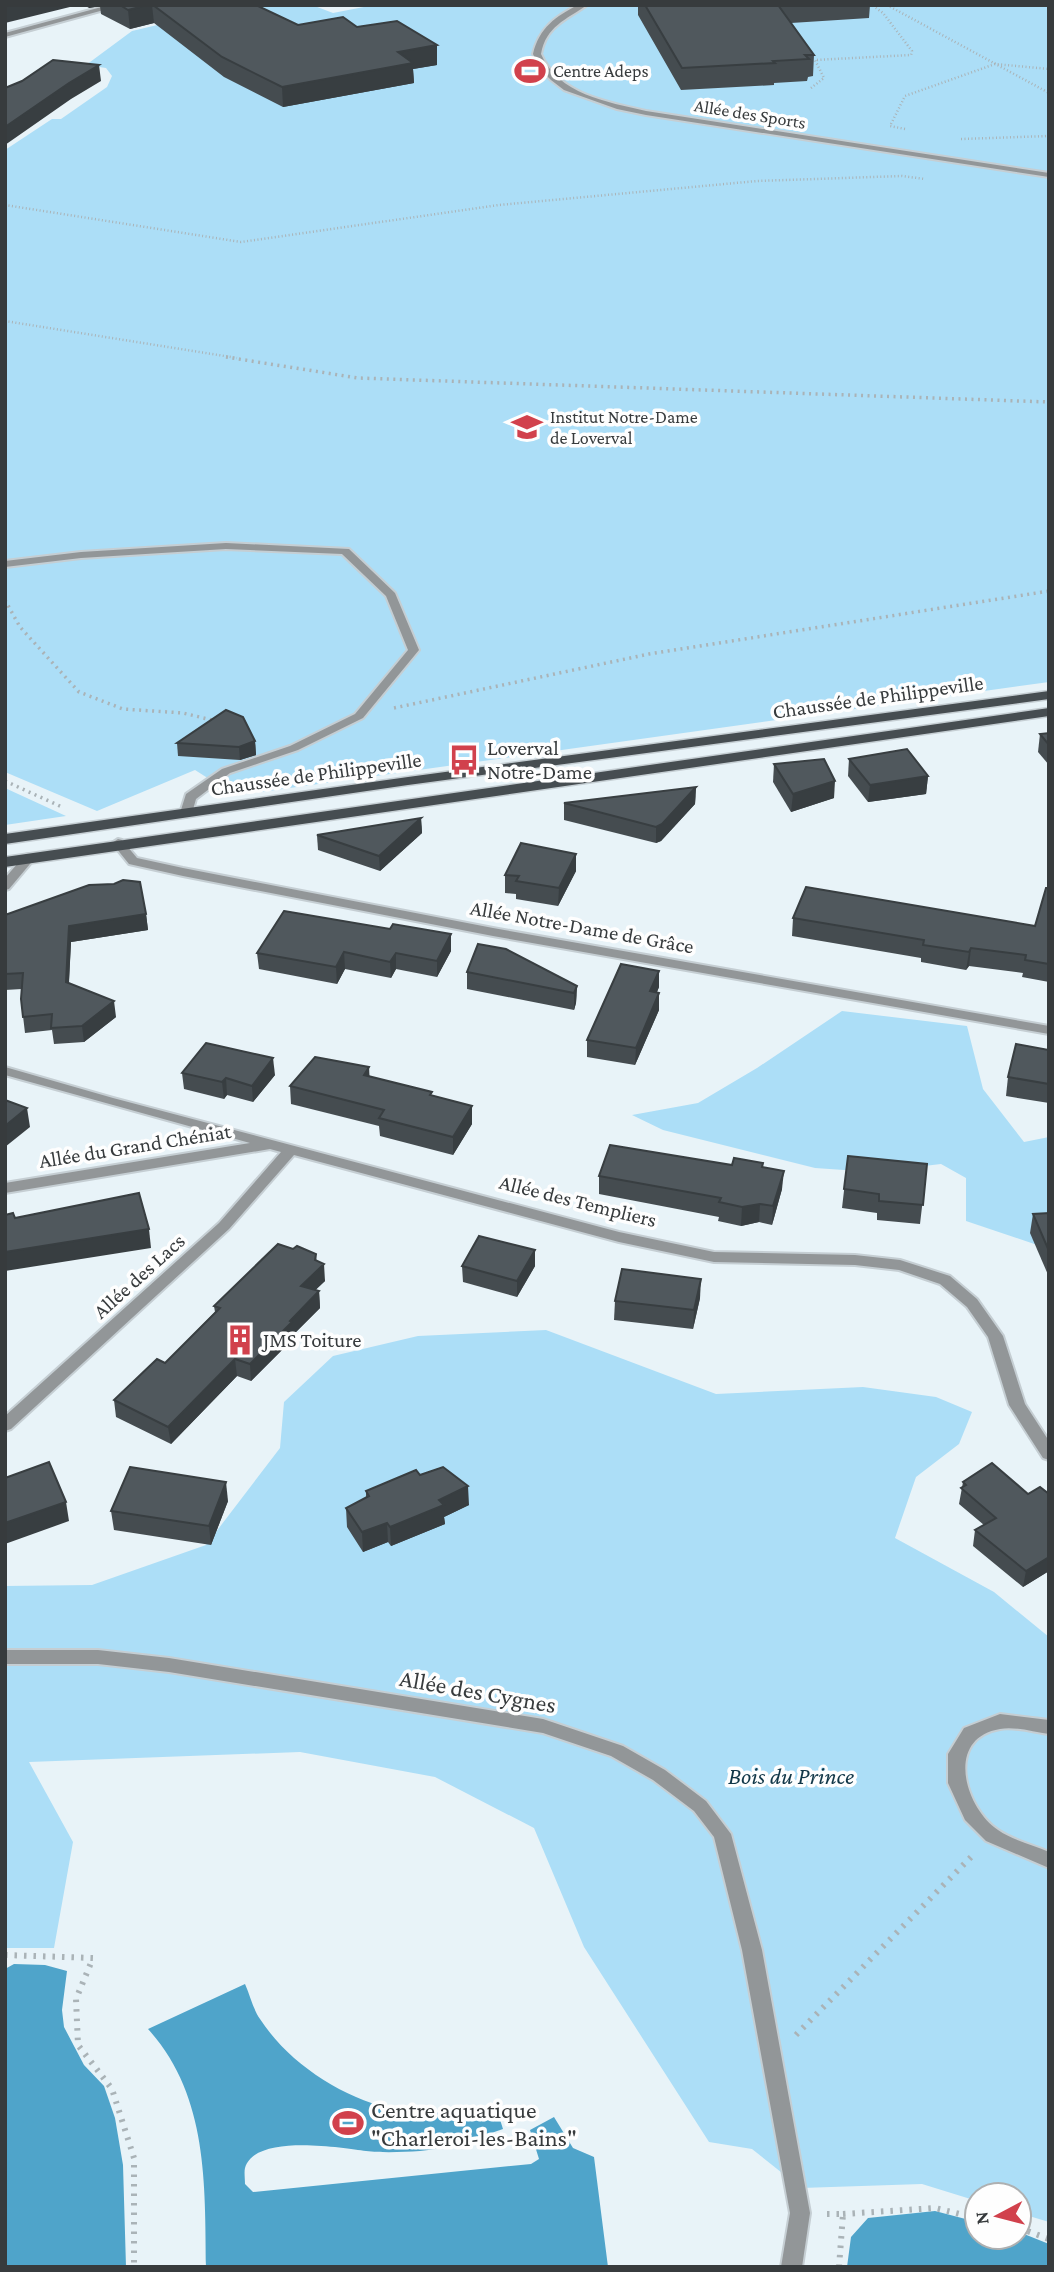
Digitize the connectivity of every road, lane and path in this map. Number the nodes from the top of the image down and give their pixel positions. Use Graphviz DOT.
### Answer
graph roads {
  1 [pos="119,5"];
  2 [pos="584,5"];
  3 [pos="872,5"];
  4 [pos="887,5"];
  5 [pos="5,36"];
  6 [pos="995,64"];
  7 [pos="1049,69"];
  8 [pos="811,88"];
  9 [pos="1049,93"];
  10 [pos="914,131"];
  11 [pos="1049,136"];
  12 [pos="950,139"];
  13 [pos="1049,174"];
  14 [pos="929,180"];
  15 [pos="5,205"];
  16 [pos="5,321"];
  17 [pos="1049,402"];
  18 [pos="5,564"];
  19 [pos="1049,591"];
  20 [pos="5,600"];
  21 [pos="1049,695"];
  22 [pos="1049,712"];
  23 [pos="359,716"];
  24 [pos="218,722"];
  25 [pos="5,781"];
  26 [pos="186,813"];
  27 [pos="110,825"];
  28 [pos="25,837"];
  29 [pos="5,839"];
  30 [pos="118,844"];
  31 [pos="29,858"];
  32 [pos="5,862"];
  33 [pos="5,886"];
  34 [pos="1049,1030"];
  35 [pos="5,1071"];
  36 [pos="272,1144"];
  37 [pos="291,1149"];
  38 [pos="5,1188"];
  39 [pos="5,1424"];
  40 [pos="1049,1454"];
  41 [pos="5,1657"];
  42 [pos="1049,1727"];
  43 [pos="992,1836"];
  44 [pos="1049,1860"];
  45 [pos="5,1955"];
  46 [pos="772,2059"];
  47 [pos="800,2213"];
  48 [pos="843,2214"];
  49 [pos="963,2215"];
  50 [pos="134,2267"];
  51 [pos="791,2267"];
  52 [pos="839,2267"];
  1 -- 5 [label="street"];
  2 -- 13 [label="street, Allée des Sports"];
  3 -- 8 [label="path"];
  4 -- 6 [label="path"];
  6 -- 7 [label="path"];
  6 -- 9 [label="path"];
  6 -- 10 [label="path"];
  11 -- 12 [label="path"];
  14 -- 15 [label="path"];
  16 -- 17 [label="path"];
  18 -- 23 [label="street"];
  19 -- 23 [label="path"];
  20 -- 24 [label="path"];
  21 -- 26 [label="main road, Chaussée de Philippeville"];
  22 -- 30 [label="main road, Chaussée de Philippeville"];
  23 -- 26 [label="street"];
  25 -- 27 [label="path"];
  26 -- 27 [label="main road, Chaussée de Philippeville"];
  27 -- 28 [label="main road, Chaussée de Philippeville"];
  27 -- 30 [label="main road"];
  28 -- 29 [label="main road, Chaussée de Philippeville"];
  28 -- 31 [label="main road"];
  30 -- 31 [label="main road, Chaussée de Philippeville"];
  30 -- 34 [label="street, Allée Notre-Dame de Grâce"];
  31 -- 32 [label="main road"];
  31 -- 33 [label="street"];
  35 -- 36 [label="street, Allée des Templiers"];
  36 -- 37 [label="street, Allée des Templiers"];
  36 -- 38 [label="street, Allée du Grand Chéniat"];
  37 -- 39 [label="street, Allée des Lacs"];
  37 -- 40 [label="street, Allée des Templiers"];
  41 -- 46 [label="street, Allée des Cygnes"];
  42 -- 43 [label="street"];
  43 -- 44 [label="street"];
  43 -- 46 [label="path"];
  45 -- 50 [label="path"];
  46 -- 47 [label="street, Allée des Cygnes"];
  47 -- 48 [label="path"];
  47 -- 51 [label="street, Allée des Cygnes"];
  48 -- 49 [label="path"];
  48 -- 52 [label="path"];
}
